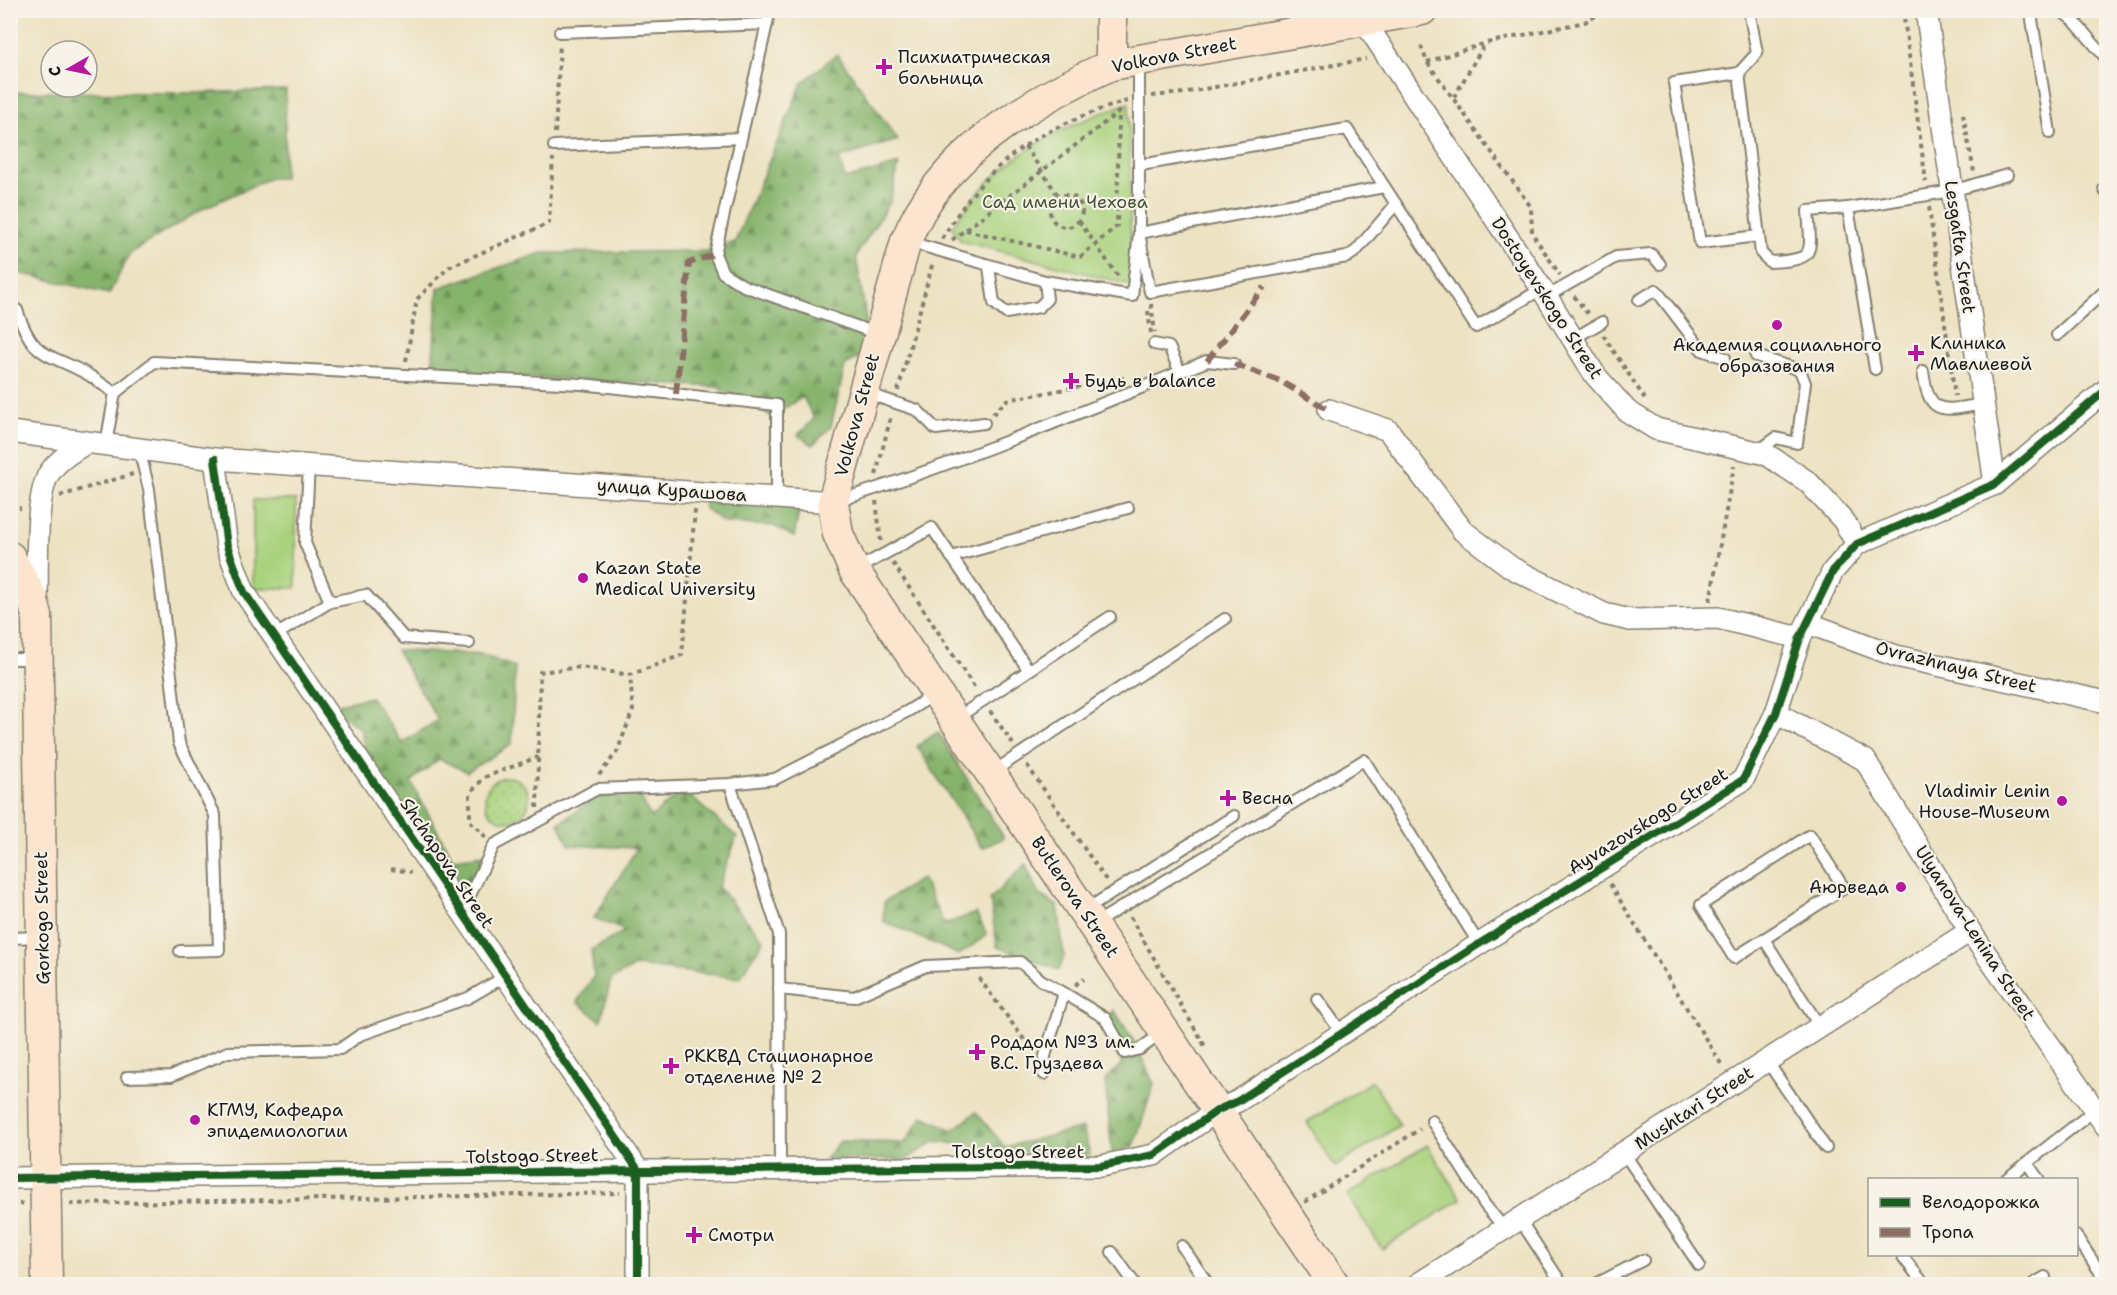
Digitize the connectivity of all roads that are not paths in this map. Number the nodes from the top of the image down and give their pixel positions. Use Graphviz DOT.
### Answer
graph roads {
  1 [pos="770,10"];
  2 [pos="1111,10"];
  3 [pos="1422,10"];
  4 [pos="1749,10"];
  5 [pos="1926,10"];
  6 [pos="2043,10"];
  7 [pos="2060,10"];
  8 [pos="2082,10"];
  9 [pos="1361,16"];
  10 [pos="2073,20"];
  11 [pos="767,24"];
  12 [pos="560,32"];
  13 [pos="2106,58"];
  14 [pos="1125,62"];
  15 [pos="1739,73"];
  16 [pos="2050,133"];
  17 [pos="741,138"];
  18 [pos="554,146"];
  19 [pos="1141,165"];
  20 [pos="2007,175"];
  21 [pos="1384,187"];
  22 [pos="1952,191"];
  23 [pos="1396,204"];
  24 [pos="1848,208"];
  25 [pos="1139,233"];
  26 [pos="1758,236"];
  27 [pos="906,242"];
  28 [pos="1660,264"];
  29 [pos="989,267"];
  30 [pos="1045,282"];
  31 [pos="2106,290"];
  32 [pos="1544,293"];
  33 [pos="1640,300"];
  34 [pos="10,308"];
  35 [pos="1602,322"];
  36 [pos="878,334"];
  37 [pos="2057,336"];
  38 [pos="1573,339"];
  39 [pos="1154,343"];
  40 [pos="1756,356"];
  41 [pos="1725,358"];
  42 [pos="1234,364"];
  43 [pos="1875,369"];
  44 [pos="1923,371"];
  45 [pos="1180,372"];
  46 [pos="2106,390"];
  47 [pos="862,392"];
  48 [pos="115,393"];
  49 [pos="1983,404"];
  50 [pos="1329,410"];
  51 [pos="984,423"];
  52 [pos="10,432"];
  53 [pos="96,443"];
  54 [pos="139,449"];
  55 [pos="1747,450"];
  56 [pos="215,459"];
  57 [pos="309,465"];
  58 [pos="1995,484"];
  59 [pos="777,497"];
  60 [pos="833,502"];
  61 [pos="1128,508"];
  62 [pos="1857,544"];
  63 [pos="10,557"];
  64 [pos="951,557"];
  65 [pos="854,570"];
  66 [pos="330,602"];
  67 [pos="37,616"];
  68 [pos="1110,617"];
  69 [pos="1225,619"];
  70 [pos="1804,631"];
  71 [pos="274,636"];
  72 [pos="469,643"];
  73 [pos="24,659"];
  74 [pos="1028,669"];
  75 [pos="937,693"];
  76 [pos="2106,702"];
  77 [pos="1776,713"];
  78 [pos="954,719"];
  79 [pos="991,773"];
  80 [pos="730,784"];
  81 [pos="1234,816"];
  82 [pos="462,912"];
  83 [pos="1088,918"];
  84 [pos="1970,931"];
  85 [pos="43,937"];
  86 [pos="10,938"];
  87 [pos="1764,939"];
  88 [pos="1479,944"];
  89 [pos="180,951"];
  90 [pos="506,976"];
  91 [pos="779,989"];
  92 [pos="1064,993"];
  93 [pos="1317,999"];
  94 [pos="1820,1027"];
  95 [pos="1165,1031"];
  96 [pos="1342,1034"];
  97 [pos="1767,1061"];
  98 [pos="1044,1074"];
  99 [pos="127,1077"];
  100 [pos="1218,1110"];
  101 [pos="2101,1118"];
  102 [pos="1431,1121"];
  103 [pos="1826,1148"];
  104 [pos="1624,1153"];
  105 [pos="2027,1163"];
  106 [pos="780,1169"];
  107 [pos="638,1170"];
  108 [pos="10,1178"];
  109 [pos="46,1178"];
  110 [pos="2006,1178"];
  111 [pos="2038,1178"];
  112 [pos="1512,1224"];
  113 [pos="2078,1239"];
  114 [pos="1182,1246"];
  115 [pos="1112,1252"];
  116 [pos="1904,1256"];
  117 [pos="1643,1260"];
  118 [pos="1700,1265"];
  119 [pos="2045,1277"];
  120 [pos="2106,1281"];
  121 [pos="47,1284"];
  122 [pos="638,1284"];
  123 [pos="1135,1284"];
  124 [pos="1208,1284"];
  125 [pos="1334,1284"];
  126 [pos="1418,1284"];
  127 [pos="1562,1284"];
  128 [pos="1596,1284"];
  129 [pos="1924,1284"];
  130 [pos="2033,1284"];
  1 -- 11 [label="lane"];
  2 -- 14 [label="main road"];
  3 -- 9 [label="main road, Volkova Street"];
  4 -- 15 [label="lane"];
  5 -- 22 [label="street, Lesgafta Street"];
  6 -- 16 [label="lane"];
  7 -- 10 [label="lane"];
  8 -- 10 [label="lane"];
  9 -- 14 [label="main road, Volkova Street"];
  9 -- 32 [label="street, Dostoyevskogo Street"];
  10 -- 13 [label="lane"];
  11 -- 12 [label="lane"];
  11 -- 17 [label="lane"];
  14 -- 19 [label="lane"];
  14 -- 27 [label="main road, Volkova Street"];
  15 -- 26 [label="lane"];
  15 -- 26 [label="lane"];
  17 -- 18 [label="lane"];
  17 -- 36 [label="lane"];
  19 -- 21 [label="lane"];
  19 -- 25 [label="lane"];
  20 -- 22 [label="lane"];
  21 -- 23 [label="lane"];
  21 -- 25 [label="lane"];
  22 -- 24 [label="lane"];
  22 -- 49 [label="street, Lesgafta Street"];
  23 -- 25 [label="lane"];
  23 -- 32 [label="lane"];
  24 -- 26 [label="lane"];
  24 -- 43 [label="lane"];
  25 -- 30 [label="lane"];
  27 -- 29 [label="lane"];
  27 -- 36 [label="main road, Volkova Street"];
  28 -- 32 [label="lane"];
  29 -- 30 [label="lane"];
  29 -- 30 [label="lane"];
  31 -- 37 [label="lane"];
  32 -- 38 [label="street, Dostoyevskogo Street"];
  33 -- 41 [label="lane"];
  34 -- 48 [label="lane"];
  35 -- 38 [label="lane"];
  36 -- 47 [label="main road, Volkova Street"];
  38 -- 55 [label="street, Dostoyevskogo Street"];
  39 -- 45 [label="lane"];
  40 -- 55 [label="lane"];
  42 -- 45 [label="lane, улица Курашова"];
  44 -- 49 [label="lane"];
  45 -- 60 [label="lane, улица Курашова"];
  46 -- 58 [label="street, Ayvazovskogo Street"];
  47 -- 51 [label="lane"];
  47 -- 60 [label="main road, Volkova Street"];
  48 -- 53 [label="lane"];
  48 -- 59 [label="lane"];
  49 -- 58 [label="street, Lesgafta Street"];
  50 -- 70 [label="street, Ovrazhnaya Street"];
  52 -- 53 [label="street, улица Курашова"];
  53 -- 54 [label="street, улица Курашова"];
  53 -- 67 [label="street"];
  54 -- 56 [label="street, улица Курашова"];
  54 -- 89 [label="lane"];
  55 -- 62 [label="street, Dostoyevskogo Street"];
  56 -- 57 [label="street, улица Курашова"];
  56 -- 71 [label="street, Shchapova Street"];
  57 -- 59 [label="street, улица Курашова"];
  57 -- 66 [label="lane"];
  58 -- 62 [label="street, Ayvazovskogo Street"];
  59 -- 60 [label="street, улица Курашова"];
  60 -- 65 [label="main road, Butlerova Street"];
  61 -- 64 [label="lane"];
  62 -- 70 [label="street, Ayvazovskogo Street"];
  63 -- 67 [label="main road, Gorkogo Street"];
  64 -- 65 [label="lane"];
  64 -- 74 [label="lane"];
  65 -- 75 [label="main road, Butlerova Street"];
  66 -- 71 [label="lane"];
  66 -- 72 [label="lane"];
  67 -- 73 [label="main road, Gorkogo Street"];
  68 -- 74 [label="lane"];
  69 -- 79 [label="lane"];
  70 -- 76 [label="street, Ovrazhnaya Street"];
  70 -- 77 [label="street, Ayvazovskogo Street"];
  71 -- 82 [label="street, Shchapova Street"];
  73 -- 85 [label="main road, Gorkogo Street"];
  74 -- 78 [label="lane"];
  75 -- 78 [label="main road, Butlerova Street"];
  75 -- 80 [label="lane"];
  77 -- 84 [label="street, Ulyanova-Lenina Street"];
  77 -- 88 [label="street, Ayvazovskogo Street"];
  78 -- 79 [label="main road, Butlerova Street"];
  79 -- 83 [label="main road, Butlerova Street"];
  80 -- 82 [label="lane"];
  80 -- 91 [label="lane"];
  81 -- 83 [label="lane"];
  82 -- 90 [label="street, Shchapova Street"];
  83 -- 88 [label="lane"];
  83 -- 95 [label="main road, Butlerova Street"];
  84 -- 94 [label="street, Mushtari Street"];
  84 -- 101 [label="street, Ulyanova-Lenina Street"];
  85 -- 86 [label="lane"];
  85 -- 109 [label="main road, Gorkogo Street"];
  87 -- 87 [label="lane"];
  87 -- 94 [label="lane"];
  88 -- 96 [label="street, Ayvazovskogo Street"];
  90 -- 99 [label="lane"];
  90 -- 107 [label="street, Shchapova Street"];
  91 -- 92 [label="lane"];
  91 -- 106 [label="lane"];
  92 -- 95 [label="lane"];
  92 -- 98 [label="lane"];
  93 -- 96 [label="lane"];
  94 -- 97 [label="street, Mushtari Street"];
  95 -- 100 [label="main road, Butlerova Street"];
  96 -- 100 [label="street, Ayvazovskogo Street"];
  97 -- 103 [label="lane"];
  97 -- 104 [label="street, Mushtari Street"];
  100 -- 106 [label="street, Tolstogo Street"];
  100 -- 125 [label="main road, Butlerova Street"];
  101 -- 105 [label="lane"];
  102 -- 112 [label="lane"];
  104 -- 112 [label="street, Mushtari Street"];
  104 -- 118 [label="lane"];
  105 -- 110 [label="lane"];
  105 -- 111 [label="lane"];
  106 -- 107 [label="street, Tolstogo Street"];
  107 -- 109 [label="street, Tolstogo Street"];
  107 -- 122 [label="street"];
  108 -- 109 [label="street, Tolstogo Street"];
  109 -- 121 [label="main road, Gorkogo Street"];
  112 -- 126 [label="street, Mushtari Street"];
  112 -- 127 [label="lane"];
  113 -- 120 [label="lane"];
  114 -- 124 [label="lane"];
  115 -- 123 [label="lane"];
  116 -- 129 [label="lane"];
  117 -- 128 [label="lane"];
  119 -- 130 [label="lane"];
}
